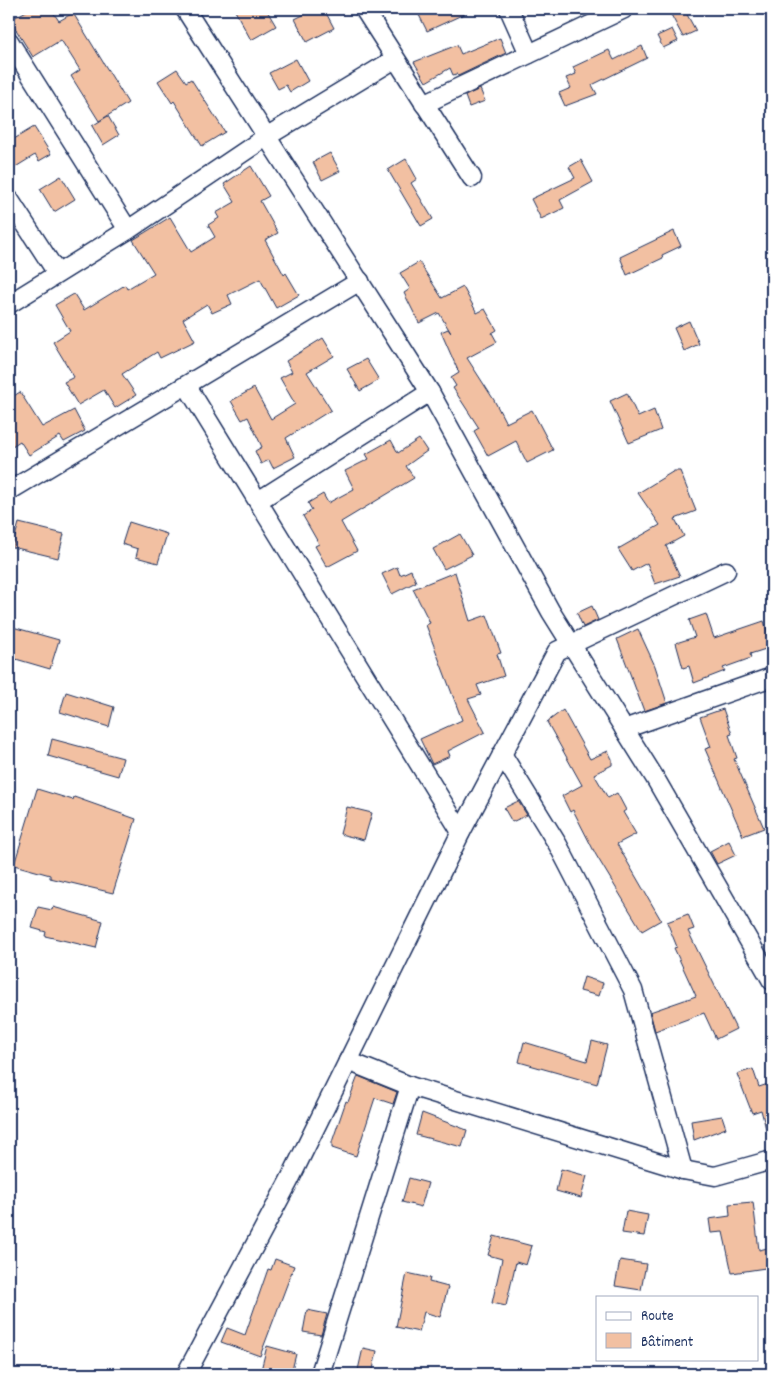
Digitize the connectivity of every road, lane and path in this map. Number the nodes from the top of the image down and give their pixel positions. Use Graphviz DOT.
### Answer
graph roads {
  1 [pos="185,9"];
  2 [pos="364,9"];
  3 [pos="509,9"];
  4 [pos="624,9"];
  5 [pos="9,41"];
  6 [pos="529,54"];
  7 [pos="395,59"];
  8 [pos="424,104"];
  9 [pos="266,137"];
  10 [pos="472,178"];
  11 [pos="9,199"];
  12 [pos="128,230"];
  13 [pos="57,274"];
  14 [pos="360,280"];
  15 [pos="9,304"];
  16 [pos="187,386"];
  17 [pos="430,392"];
  18 [pos="9,491"];
  19 [pos="258,501"];
  20 [pos="726,571"];
  21 [pos="570,643"];
  22 [pos="772,677"];
  23 [pos="624,729"];
  24 [pos="502,754"];
  25 [pos="461,832"];
  26 [pos="772,981"];
  27 [pos="348,1061"];
  28 [pos="410,1086"];
  29 [pos="772,1160"];
  30 [pos="683,1170"];
  31 [pos="186,1374"];
  32 [pos="320,1374"];
  1 -- 9 [label="street"];
  2 -- 7 [label="street"];
  3 -- 6 [label="street"];
  4 -- 6 [label="street"];
  5 -- 12 [label="street"];
  6 -- 8 [label="street"];
  7 -- 8 [label="street"];
  7 -- 9 [label="street"];
  8 -- 10 [label="street"];
  9 -- 12 [label="street"];
  9 -- 14 [label="street"];
  11 -- 13 [label="street"];
  12 -- 13 [label="street"];
  13 -- 15 [label="street"];
  14 -- 16 [label="street"];
  14 -- 17 [label="street"];
  16 -- 18 [label="street"];
  16 -- 19 [label="street"];
  17 -- 19 [label="street"];
  17 -- 21 [label="street"];
  19 -- 25 [label="street"];
  20 -- 21 [label="street"];
  21 -- 23 [label="street"];
  21 -- 24 [label="street"];
  22 -- 23 [label="street"];
  23 -- 26 [label="street"];
  24 -- 25 [label="street"];
  24 -- 30 [label="street"];
  25 -- 27 [label="street"];
  27 -- 28 [label="street"];
  27 -- 31 [label="street"];
  28 -- 30 [label="street"];
  28 -- 32 [label="street"];
  29 -- 30 [label="street"];
}
